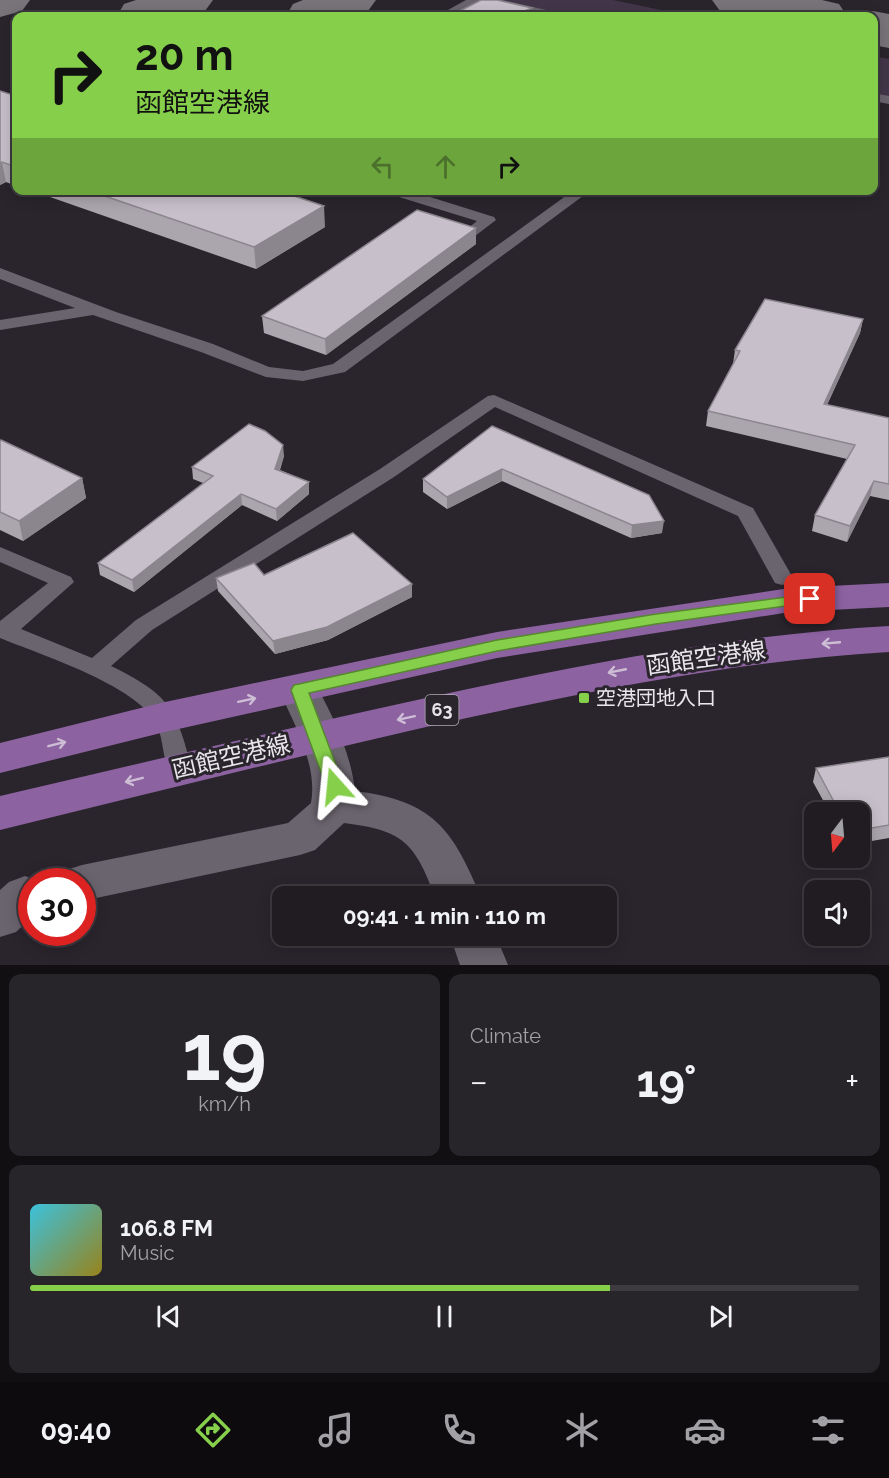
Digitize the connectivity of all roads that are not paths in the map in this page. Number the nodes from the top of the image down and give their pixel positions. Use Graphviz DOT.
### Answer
graph roads {
  1 [pos="474,0"];
  2 [pos="486,0"];
  3 [pos="451,12"];
  4 [pos="542,12"];
  5 [pos="419,195"];
  6 [pos="577,195"];
  7 [pos="470,233"];
  8 [pos="0,273"];
  9 [pos="95,310"];
  10 [pos="0,325"];
  11 [pos="0,554"];
  12 [pos="782,578"];
  13 [pos="889,595"];
  14 [pos="2,630"];
  15 [pos="889,639"];
  16 [pos="94,668"];
  17 [pos="299,690"];
  18 [pos="165,717"];
  19 [pos="318,737"];
  20 [pos="0,758"];
  21 [pos="180,769"];
  22 [pos="332,805"];
  23 [pos="0,813"];
  24 [pos="96,880"];
  25 [pos="454,886"];
  26 [pos="477,946"];
  27 [pos="484,965"];
  1 -- 3 [label="lane"];
  2 -- 4 [label="lane"];
  5 -- 7 [label="lane"];
  6 -- 9 [label="lane"];
  8 -- 9 [label="lane"];
  9 -- 10 [label="lane"];
  11 -- 14 [label="lane"];
  12 -- 16 [label="lane"];
  13 -- 17 [label="main road"];
  14 -- 16 [label="lane"];
  15 -- 19 [label="main road, 函館空港線 / 63, one-way"];
  16 -- 18 [label="lane"];
  18 -- 17 [label="main road, one-way"];
  17 -- 19 [label="street"];
  20 -- 18 [label="main road, one-way"];
  18 -- 21 [label="lane"];
  19 -- 21 [label="main road, 函館空港線 / 63"];
  19 -- 22 [label="street"];
  21 -- 23 [label="main road, 函館空港線 / 63, one-way"];
  22 -- 24 [label="street"];
  22 -- 25 [label="street"];
  26 -- 27 [label="street"];
}
